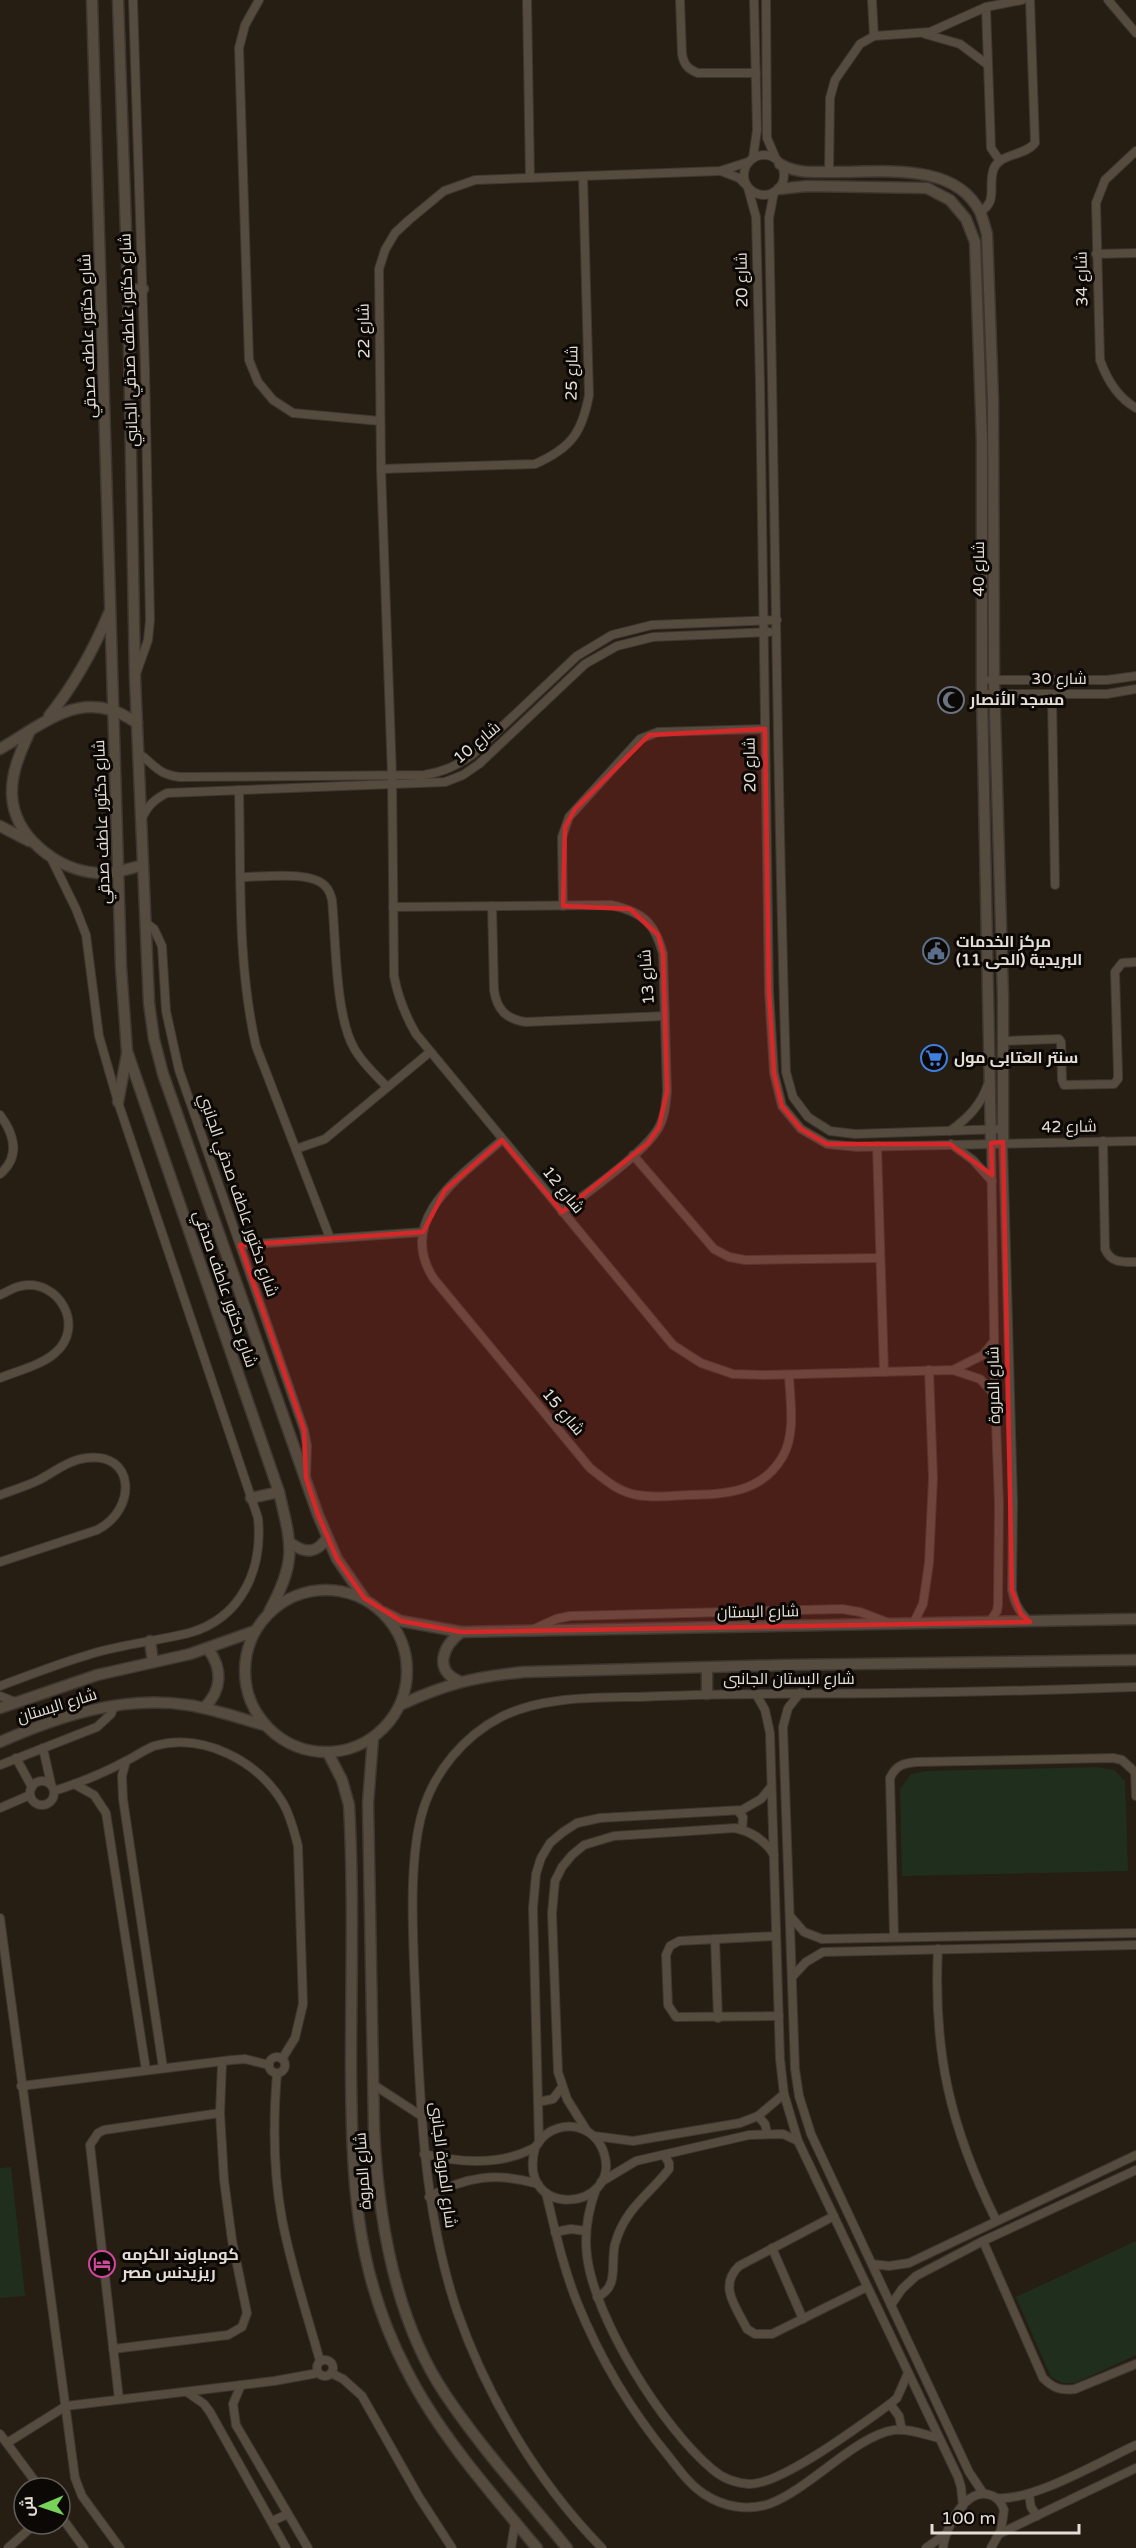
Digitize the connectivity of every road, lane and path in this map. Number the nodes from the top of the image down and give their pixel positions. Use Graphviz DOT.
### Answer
graph roads {
  1 [pos="92,0"];
  2 [pos="118,0"];
  3 [pos="133,0"];
  4 [pos="259,0"];
  5 [pos="527,0"];
  6 [pos="680,0"];
  7 [pos="754,0"];
  8 [pos="766,0"];
  9 [pos="872,0"];
  10 [pos="1022,0"];
  11 [pos="1030,0"];
  12 [pos="1108,0"];
  13 [pos="986,7"];
  14 [pos="1136,33"];
  15 [pos="922,34"];
  16 [pos="874,36"];
  17 [pos="988,65"];
  18 [pos="756,73"];
  19 [pos="1136,151"];
  20 [pos="751,160"];
  21 [pos="778,161"];
  22 [pos="1000,161"];
  23 [pos="720,171"];
  24 [pos="829,172"];
  25 [pos="583,176"];
  26 [pos="530,178"];
  27 [pos="747,186"];
  28 [pos="777,191"];
  29 [pos="980,212"];
  30 [pos="1136,253"];
  31 [pos="1096,254"];
  32 [pos="128,290"];
  33 [pos="143,290"];
  34 [pos="1136,408"];
  35 [pos="380,421"];
  36 [pos="381,469"];
  37 [pos="111,610"];
  38 [pos="777,620"];
  39 [pos="763,621"];
  40 [pos="764,632"];
  41 [pos="778,632"];
  42 [pos="1136,676"];
  43 [pos="135,678"];
  44 [pos="982,680"];
  45 [pos="994,680"];
  46 [pos="1019,680"];
  47 [pos="1136,689"];
  48 [pos="982,694"];
  49 [pos="994,694"];
  50 [pos="1020,694"];
  51 [pos="1052,694"];
  52 [pos="113,710"];
  53 [pos="44,723"];
  54 [pos="137,723"];
  55 [pos="28,733"];
  56 [pos="765,733"];
  57 [pos="778,736"];
  58 [pos="0,749"];
  59 [pos="138,753"];
  60 [pos="392,775"];
  61 [pos="392,785"];
  62 [pos="239,790"];
  63 [pos="141,821"];
  64 [pos="0,826"];
  65 [pos="32,843"];
  66 [pos="49,854"];
  67 [pos="143,865"];
  68 [pos="118,872"];
  69 [pos="241,877"];
  70 [pos="1055,885"];
  71 [pos="492,906"];
  72 [pos="563,906"];
  73 [pos="393,907"];
  74 [pos="146,923"];
  75 [pos="1136,962"];
  76 [pos="665,1016"];
  77 [pos="1003,1041"];
  78 [pos="127,1051"];
  79 [pos="430,1052"];
  80 [pos="990,1078"];
  81 [pos="387,1087"];
  82 [pos="118,1102"];
  83 [pos="0,1115"];
  84 [pos="991,1129"];
  85 [pos="1003,1129"];
  86 [pos="950,1131"];
  87 [pos="502,1140"];
  88 [pos="1102,1141"];
  89 [pos="1136,1141"];
  90 [pos="1003,1142"];
  91 [pos="991,1143"];
  92 [pos="950,1144"];
  93 [pos="877,1146"];
  94 [pos="296,1149"];
  95 [pos="633,1155"];
  96 [pos="0,1174"];
  97 [pos="992,1181"];
  98 [pos="562,1212"];
  99 [pos="423,1232"];
  100 [pos="330,1238"];
  101 [pos="240,1245"];
  102 [pos="880,1258"];
  103 [pos="1136,1262"];
  104 [pos="0,1295"];
  105 [pos="995,1340"];
  106 [pos="929,1370"];
  107 [pos="953,1370"];
  108 [pos="884,1372"];
  109 [pos="789,1375"];
  110 [pos="0,1378"];
  111 [pos="995,1395"];
  112 [pos="306,1478"];
  113 [pos="279,1492"];
  114 [pos="0,1495"];
  115 [pos="251,1498"];
  116 [pos="327,1538"];
  117 [pos="292,1544"];
  118 [pos="0,1562"];
  119 [pos="364,1598"];
  120 [pos="269,1612"];
  121 [pos="383,1612"];
  122 [pos="1135,1618"];
  123 [pos="1030,1622"];
  124 [pos="989,1623"];
  125 [pos="892,1624"];
  126 [pos="913,1624"];
  127 [pos="255,1631"];
  128 [pos="531,1631"];
  129 [pos="461,1632"];
  130 [pos="150,1641"];
  131 [pos="208,1649"];
  132 [pos="1136,1660"];
  133 [pos="153,1662"];
  134 [pos="707,1668"];
  135 [pos="459,1681"];
  136 [pos="0,1686"];
  137 [pos="1136,1687"];
  138 [pos="800,1693"];
  139 [pos="707,1694"];
  140 [pos="756,1694"];
  141 [pos="0,1696"];
  142 [pos="15,1702"];
  143 [pos="115,1705"];
  144 [pos="400,1705"];
  145 [pos="0,1708"];
  146 [pos="204,1708"];
  147 [pos="264,1725"];
  148 [pos="770,1737"];
  149 [pos="783,1737"];
  150 [pos="373,1738"];
  151 [pos="0,1742"];
  152 [pos="43,1748"];
  153 [pos="457,1750"];
  154 [pos="328,1753"];
  155 [pos="16,1758"];
  156 [pos="126,1761"];
  157 [pos="0,1765"];
  158 [pos="74,1784"];
  159 [pos="53,1787"];
  160 [pos="771,1787"];
  161 [pos="31,1791"];
  162 [pos="1136,1796"];
  163 [pos="0,1808"];
  164 [pos="738,1811"];
  165 [pos="742,1830"];
  166 [pos="774,1856"];
  167 [pos="789,1892"];
  168 [pos="775,1893"];
  169 [pos="790,1916"];
  170 [pos="0,1918"];
  171 [pos="141,1921"];
  172 [pos="123,1923"];
  173 [pos="1136,1933"];
  174 [pos="776,1936"];
  175 [pos="894,1936"];
  176 [pos="977,1936"];
  177 [pos="716,1939"];
  178 [pos="822,1939"];
  179 [pos="1136,1945"];
  180 [pos="977,1948"];
  181 [pos="938,1949"];
  182 [pos="823,1952"];
  183 [pos="792,1977"];
  184 [pos="779,2016"];
  185 [pos="718,2018"];
  186 [pos="282,2059"];
  187 [pos="222,2063"];
  188 [pos="269,2065"];
  189 [pos="163,2068"];
  190 [pos="146,2070"];
  191 [pos="277,2073"];
  192 [pos="374,2085"];
  193 [pos="21,2086"];
  194 [pos="562,2087"];
  195 [pos="784,2094"];
  196 [pos="538,2102"];
  197 [pos="220,2113"];
  198 [pos="420,2115"];
  199 [pos="758,2116"];
  200 [pos="767,2133"];
  201 [pos="590,2134"];
  202 [pos="798,2141"];
  203 [pos="537,2144"];
  204 [pos="424,2154"];
  205 [pos="664,2155"];
  206 [pos="1136,2155"];
  207 [pos="824,2162"];
  208 [pos="811,2169"];
  209 [pos="1136,2170"];
  210 [pos="538,2184"];
  211 [pos="598,2186"];
  212 [pos="546,2193"];
  213 [pos="429,2197"];
  214 [pos="1034,2202"];
  215 [pos="1040,2215"];
  216 [pos="834,2216"];
  217 [pos="996,2220"];
  218 [pos="586,2231"];
  219 [pos="555,2232"];
  220 [pos="983,2241"];
  221 [pos="772,2248"];
  222 [pos="872,2264"];
  223 [pos="904,2265"];
  224 [pos="912,2280"];
  225 [pos="867,2287"];
  226 [pos="597,2297"];
  227 [pos="891,2305"];
  228 [pos="803,2319"];
  229 [pos="113,2349"];
  230 [pos="320,2361"];
  231 [pos="1136,2364"];
  232 [pos="318,2373"];
  233 [pos="331,2373"];
  234 [pos="908,2373"];
  235 [pos="241,2385"];
  236 [pos="186,2392"];
  237 [pos="444,2392"];
  238 [pos="119,2399"];
  239 [pos="890,2404"];
  240 [pos="426,2405"];
  241 [pos="66,2406"];
  242 [pos="902,2430"];
  243 [pos="0,2434"];
  244 [pos="939,2438"];
  245 [pos="7,2443"];
  246 [pos="1136,2445"];
  247 [pos="1136,2468"];
  248 [pos="969,2472"];
  249 [pos="31,2476"];
  250 [pos="958,2478"];
  251 [pos="983,2493"];
  252 [pos="1029,2495"];
  253 [pos="996,2498"];
  254 [pos="963,2506"];
  255 [pos="288,2514"];
  256 [pos="1037,2516"];
  257 [pos="272,2522"];
  258 [pos="515,2523"];
  259 [pos="72,2532"];
  260 [pos="947,2532"];
  261 [pos="999,2534"];
  262 [pos="22,2536"];
  263 [pos="8,2548"];
  264 [pos="84,2548"];
  265 [pos="120,2548"];
  266 [pos="286,2548"];
  267 [pos="308,2548"];
  268 [pos="452,2548"];
  269 [pos="511,2548"];
  270 [pos="537,2548"];
  271 [pos="567,2548"];
  272 [pos="602,2548"];
  273 [pos="926,2548"];
  274 [pos="943,2548"];
  275 [pos="991,2548"];
  1 -- 37 [label="street, شارع دكتور عاطف صدقي"];
  2 -- 32 [label="street, شارع دكتور عاطف صدقي"];
  3 -- 33 [label="street, شارع دكتور عاطف صدقي الجانبي"];
  4 -- 35 [label="street"];
  5 -- 26 [label="street"];
  6 -- 18 [label="street"];
  7 -- 18 [label="street"];
  8 -- 21 [label="street"];
  9 -- 16 [label="street"];
  10 -- 13 [label="street"];
  11 -- 22 [label="street"];
  12 -- 14 [label="street"];
  13 -- 15 [label="street"];
  13 -- 17 [label="street"];
  15 -- 16 [label="street"];
  15 -- 17 [label="street"];
  16 -- 24 [label="street"];
  17 -- 22 [label="street"];
  18 -- 20 [label="street"];
  19 -- 31 [label="street, شارع 34"];
  20 -- 21 [label="street"];
  20 -- 23 [label="street, شارع 22"];
  20 -- 27 [label="street"];
  21 -- 24 [label="street, شارع 40"];
  21 -- 28 [label="street"];
  22 -- 29 [label="street"];
  23 -- 25 [label="street, شارع 22"];
  23 -- 27 [label="street"];
  24 -- 29 [label="street, شارع 40"];
  25 -- 26 [label="street, شارع 22"];
  25 -- 36 [label="street, شارع 25"];
  26 -- 35 [label="street, شارع 22"];
  27 -- 28 [label="street"];
  27 -- 39 [label="street, شارع 20"];
  28 -- 38 [label="street, شارع 20"];
  28 -- 44 [label="street, شارع 40"];
  29 -- 45 [label="street, شارع 40"];
  30 -- 31 [label="street"];
  31 -- 34 [label="street, شارع 34"];
  32 -- 33 [label="street"];
  32 -- 43 [label="street, شارع دكتور عاطف صدقي"];
  33 -- 43 [label="street, شارع دكتور عاطف صدقي الجانبي"];
  35 -- 36 [label="street, شارع 22"];
  36 -- 60 [label="street, شارع 22"];
  37 -- 52 [label="street, شارع دكتور عاطف صدقي"];
  37 -- 53 [label="street"];
  38 -- 39 [label="street, شارع 10"];
  38 -- 41 [label="street, شارع 20"];
  39 -- 40 [label="street, شارع 20"];
  39 -- 60 [label="street, شارع 10"];
  40 -- 41 [label="street, شارع 10"];
  40 -- 56 [label="street, شارع 20"];
  40 -- 61 [label="street, شارع 10"];
  41 -- 57 [label="street, شارع 20"];
  42 -- 46 [label="street, شارع 30"];
  43 -- 54 [label="street, شارع دكتور عاطف صدقي"];
  44 -- 45 [label="street, شارع 30"];
  44 -- 48 [label="street, شارع 40"];
  45 -- 46 [label="street, شارع 30"];
  45 -- 49 [label="street, شارع 40"];
  46 -- 50 [label="street"];
  47 -- 51 [label="street, شارع 30"];
  48 -- 49 [label="street, شارع 30"];
  48 -- 80 [label="street, شارع 40"];
  49 -- 50 [label="street, شارع 30"];
  49 -- 77 [label="street, شارع 40"];
  50 -- 51 [label="street, شارع 30"];
  51 -- 70 [label="street"];
  52 -- 53 [label="street"];
  52 -- 54 [label="street"];
  52 -- 68 [label="street, شارع دكتور عاطف صدقي"];
  53 -- 55 [label="street"];
  54 -- 59 [label="street, شارع دكتور عاطف صدقي"];
  55 -- 58 [label="street"];
  55 -- 65 [label="street"];
  56 -- 57 [label="street"];
  56 -- 72 [label="street"];
  56 -- 93 [label="street, شارع 20"];
  57 -- 86 [label="street, شارع 20"];
  59 -- 60 [label="street, شارع 10"];
  59 -- 63 [label="street, شارع دكتور عاطف صدقي"];
  60 -- 61 [label="street, شارع 12"];
  61 -- 62 [label="street, شارع 10"];
  61 -- 73 [label="street, شارع 12"];
  62 -- 63 [label="street, شارع 10"];
  62 -- 69 [label="street"];
  63 -- 67 [label="street, شارع دكتور عاطف صدقي"];
  64 -- 65 [label="street"];
  65 -- 66 [label="street"];
  66 -- 68 [label="street"];
  66 -- 82 [label="street"];
  67 -- 68 [label="street"];
  67 -- 74 [label="street, شارع دكتور عاطف صدقي"];
  68 -- 78 [label="street, شارع دكتور عاطف صدقي"];
  69 -- 81 [label="street"];
  69 -- 94 [label="street"];
  71 -- 72 [label="street, شارع 13"];
  71 -- 73 [label="street, شارع 13"];
  71 -- 76 [label="street"];
  72 -- 76 [label="street, شارع 13"];
  73 -- 79 [label="street, شارع 12"];
  74 -- 101 [label="street, شارع دكتور عاطف صدقي الجانبي"];
  74 -- 112 [label="street, شارع دكتور عاطف صدقي"];
  75 -- 77 [label="street"];
  76 -- 95 [label="street, شارع 13"];
  77 -- 85 [label="street, شارع 40"];
  78 -- 82 [label="street"];
  78 -- 113 [label="street, شارع دكتور عاطف صدقي"];
  79 -- 81 [label="street"];
  79 -- 87 [label="street, شارع 12"];
  80 -- 84 [label="street, شارع 40"];
  80 -- 86 [label="street"];
  81 -- 94 [label="street"];
  82 -- 115 [label="street"];
  83 -- 96 [label="street"];
  84 -- 85 [label="street, شارع 20"];
  84 -- 86 [label="street, شارع 20"];
  84 -- 91 [label="street, شارع 40"];
  85 -- 90 [label="street, شارع 40"];
  87 -- 98 [label="street, شارع 12"];
  87 -- 99 [label="street"];
  88 -- 89 [label="street, شارع 42"];
  88 -- 90 [label="street, شارع 42"];
  88 -- 103 [label="street"];
  90 -- 91 [label="street, شارع 20"];
  90 -- 123 [label="street, شارع المروة"];
  91 -- 92 [label="street, شارع 20"];
  91 -- 97 [label="street, شارع المروة"];
  92 -- 93 [label="street, شارع 20"];
  92 -- 97 [label="street"];
  93 -- 102 [label="street"];
  94 -- 100 [label="street"];
  95 -- 98 [label="street, شارع 13"];
  95 -- 102 [label="street"];
  97 -- 105 [label="street, شارع المروة"];
  98 -- 109 [label="street, شارع 12"];
  99 -- 100 [label="street"];
  99 -- 109 [label="street, شارع 15"];
  100 -- 101 [label="street"];
  101 -- 112 [label="street, شارع دكتور عاطف صدقي الجانبي"];
  102 -- 108 [label="street"];
  104 -- 110 [label="street"];
  105 -- 107 [label="street, شارع 12"];
  105 -- 111 [label="street, شارع المروة"];
  106 -- 107 [label="street, شارع 12"];
  106 -- 108 [label="street, شارع 12"];
  106 -- 126 [label="street"];
  107 -- 111 [label="street, شارع 12"];
  108 -- 109 [label="street, شارع 12"];
  111 -- 124 [label="street, شارع المروة"];
  112 -- 116 [label="street, شارع دكتور عاطف صدقي"];
  113 -- 115 [label="street"];
  113 -- 117 [label="street, شارع دكتور عاطف صدقي"];
  114 -- 118 [label="street"];
  115 -- 130 [label="street"];
  116 -- 117 [label="street"];
  116 -- 119 [label="street, شارع دكتور عاطف صدقي"];
  117 -- 120 [label="street, شارع دكتور عاطف صدقي"];
  119 -- 120 [label="street"];
  119 -- 121 [label="street"];
  120 -- 127 [label="street"];
  121 -- 129 [label="street, شارع البستان"];
  121 -- 144 [label="street"];
  122 -- 123 [label="street, شارع البستان"];
  123 -- 124 [label="street, شارع البستان"];
  124 -- 126 [label="street, شارع البستان"];
  125 -- 126 [label="street, شارع البستان"];
  125 -- 128 [label="street, شارع البستان"];
  125 -- 128 [label="street"];
  127 -- 131 [label="street, شارع البستان"];
  127 -- 147 [label="street"];
  128 -- 129 [label="street, شارع البستان"];
  129 -- 135 [label="street"];
  130 -- 133 [label="street"];
  130 -- 136 [label="street"];
  131 -- 133 [label="street, شارع البستان"];
  131 -- 146 [label="street"];
  132 -- 134 [label="street"];
  133 -- 142 [label="street, شارع البستان"];
  134 -- 135 [label="street"];
  134 -- 139 [label="street"];
  135 -- 144 [label="street"];
  137 -- 138 [label="street, شارع البستان الجانبى"];
  138 -- 140 [label="street, شارع البستان الجانبى"];
  138 -- 149 [label="street"];
  139 -- 140 [label="street, شارع البستان الجانبى"];
  139 -- 153 [label="street, شارع البستان الجانبى"];
  140 -- 148 [label="street"];
  141 -- 142 [label="street"];
  142 -- 145 [label="street, شارع البستان"];
  143 -- 146 [label="street, شارع البستان"];
  143 -- 151 [label="street, شارع البستان"];
  143 -- 152 [label="street"];
  144 -- 150 [label="street"];
  146 -- 147 [label="street, شارع البستان"];
  147 -- 154 [label="street"];
  148 -- 149 [label="street"];
  148 -- 160 [label="street"];
  149 -- 167 [label="street"];
  150 -- 154 [label="street"];
  150 -- 192 [label="street, شارع المروة"];
  152 -- 155 [label="street"];
  152 -- 159 [label="street"];
  153 -- 198 [label="street, شارع المروة الجانبى"];
  154 -- 240 [label="street, شارع المروة"];
  155 -- 157 [label="street"];
  155 -- 161 [label="street"];
  156 -- 158 [label="street"];
  156 -- 171 [label="street"];
  156 -- 186 [label="street"];
  158 -- 159 [label="street"];
  158 -- 172 [label="street"];
  159 -- 161 [label="street"];
  159 -- 161 [label="street"];
  160 -- 164 [label="street"];
  160 -- 166 [label="street"];
  161 -- 163 [label="street"];
  162 -- 175 [label="street"];
  164 -- 165 [label="street"];
  164 -- 196 [label="street"];
  165 -- 166 [label="street"];
  165 -- 194 [label="street"];
  166 -- 168 [label="street"];
  167 -- 168 [label="street"];
  167 -- 169 [label="street"];
  168 -- 174 [label="street"];
  169 -- 178 [label="street"];
  169 -- 183 [label="street"];
  170 -- 193 [label="street"];
  171 -- 172 [label="street"];
  171 -- 189 [label="street"];
  172 -- 190 [label="street"];
  173 -- 176 [label="street"];
  174 -- 177 [label="street"];
  174 -- 184 [label="street"];
  175 -- 176 [label="street"];
  175 -- 178 [label="street"];
  176 -- 180 [label="street"];
  177 -- 185 [label="street"];
  177 -- 185 [label="street"];
  178 -- 182 [label="street"];
  179 -- 180 [label="street"];
  180 -- 181 [label="street"];
  181 -- 182 [label="street"];
  181 -- 217 [label="street"];
  182 -- 183 [label="street"];
  183 -- 207 [label="street"];
  184 -- 185 [label="street"];
  184 -- 195 [label="street"];
  186 -- 188 [label="street"];
  186 -- 191 [label="street"];
  187 -- 188 [label="street"];
  187 -- 189 [label="street"];
  187 -- 197 [label="street"];
  188 -- 191 [label="street"];
  189 -- 190 [label="street"];
  190 -- 193 [label="street"];
  191 -- 230 [label="street"];
  192 -- 198 [label="street"];
  192 -- 237 [label="street, شارع المروة"];
  193 -- 241 [label="street"];
  194 -- 196 [label="street"];
  194 -- 201 [label="street"];
  195 -- 199 [label="street"];
  195 -- 202 [label="street"];
  196 -- 203 [label="street"];
  197 -- 229 [label="street"];
  197 -- 229 [label="street"];
  198 -- 204 [label="street, شارع المروة الجانبى"];
  199 -- 200 [label="street"];
  199 -- 201 [label="street"];
  200 -- 202 [label="street"];
  200 -- 205 [label="street"];
  201 -- 203 [label="street"];
  201 -- 211 [label="street"];
  202 -- 208 [label="street"];
  203 -- 204 [label="street"];
  203 -- 210 [label="street"];
  204 -- 213 [label="street, شارع المروة الجانبى"];
  205 -- 211 [label="street"];
  205 -- 226 [label="street"];
  206 -- 214 [label="street"];
  207 -- 208 [label="street"];
  207 -- 222 [label="street"];
  208 -- 216 [label="street"];
  209 -- 215 [label="street"];
  210 -- 212 [label="street"];
  210 -- 213 [label="street"];
  211 -- 212 [label="street"];
  211 -- 218 [label="street"];
  212 -- 219 [label="street"];
  213 -- 272 [label="street, شارع المروة الجانبى"];
  214 -- 215 [label="street"];
  214 -- 217 [label="street"];
  215 -- 220 [label="street"];
  216 -- 221 [label="street"];
  216 -- 225 [label="street"];
  217 -- 223 [label="street"];
  218 -- 219 [label="street"];
  218 -- 226 [label="street"];
  219 -- 242 [label="street"];
  220 -- 224 [label="street"];
  220 -- 231 [label="street"];
  221 -- 228 [label="street"];
  221 -- 228 [label="street"];
  222 -- 223 [label="street"];
  222 -- 227 [label="street"];
  223 -- 224 [label="street"];
  224 -- 227 [label="street"];
  225 -- 228 [label="street"];
  225 -- 234 [label="street"];
  226 -- 239 [label="street"];
  227 -- 248 [label="street"];
  229 -- 238 [label="street"];
  230 -- 232 [label="street"];
  230 -- 233 [label="street"];
  232 -- 233 [label="street"];
  232 -- 235 [label="street"];
  233 -- 268 [label="street"];
  234 -- 239 [label="street"];
  234 -- 244 [label="street"];
  235 -- 236 [label="street"];
  235 -- 255 [label="street"];
  236 -- 238 [label="street"];
  236 -- 257 [label="street"];
  237 -- 240 [label="street"];
  237 -- 271 [label="street, شارع المروة"];
  238 -- 241 [label="street"];
  239 -- 242 [label="street"];
  240 -- 258 [label="street, شارع المروة"];
  241 -- 245 [label="street"];
  241 -- 265 [label="street"];
  242 -- 244 [label="street"];
  243 -- 245 [label="street"];
  244 -- 250 [label="street"];
  245 -- 249 [label="street"];
  246 -- 252 [label="street"];
  247 -- 256 [label="street"];
  248 -- 250 [label="street"];
  248 -- 251 [label="street"];
  250 -- 254 [label="street"];
  251 -- 253 [label="street"];
  251 -- 254 [label="street"];
  252 -- 253 [label="street"];
  252 -- 256 [label="street"];
  253 -- 261 [label="street"];
  254 -- 260 [label="street"];
  255 -- 257 [label="street"];
  255 -- 267 [label="street"];
  256 -- 261 [label="street"];
  257 -- 266 [label="street"];
  258 -- 269 [label="street"];
  258 -- 270 [label="street, شارع المروة"];
  259 -- 264 [label="street"];
  260 -- 273 [label="street"];
  260 -- 274 [label="street"];
  261 -- 275 [label="street"];
  262 -- 263 [label="street"];
}
